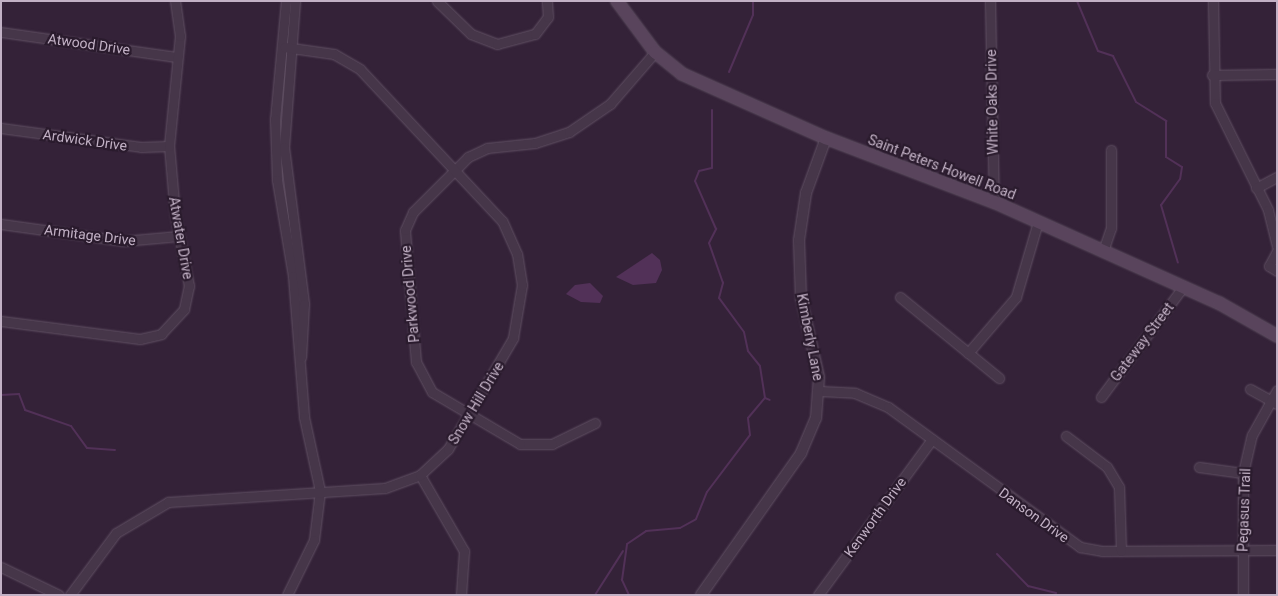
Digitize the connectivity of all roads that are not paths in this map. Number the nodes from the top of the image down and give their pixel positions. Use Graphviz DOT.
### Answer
graph roads {
  1 [pos="175,1"];
  2 [pos="286,1"];
  3 [pos="295,1"];
  4 [pos="437,1"];
  5 [pos="547,1"];
  6 [pos="617,1"];
  7 [pos="990,1"];
  8 [pos="1213,1"];
  9 [pos="1,32"];
  10 [pos="289,47"];
  11 [pos="655,52"];
  12 [pos="177,57"];
  13 [pos="1277,74"];
  14 [pos="1212,75"];
  15 [pos="1,128"];
  16 [pos="826,138"];
  17 [pos="169,146"];
  18 [pos="1111,150"];
  19 [pos="455,168"];
  20 [pos="1277,177"];
  21 [pos="286,179"];
  22 [pos="277,180"];
  23 [pos="1256,188"];
  24 [pos="994,202"];
  25 [pos="1038,222"];
  26 [pos="1,224"];
  27 [pos="179,236"];
  28 [pos="1277,246"];
  29 [pos="1277,251"];
  30 [pos="1103,252"];
  31 [pos="1277,271"];
  32 [pos="1183,287"];
  33 [pos="900,297"];
  34 [pos="1,321"];
  35 [pos="1277,336"];
  36 [pos="968,353"];
  37 [pos="301,360"];
  38 [pos="999,378"];
  39 [pos="1250,389"];
  40 [pos="1277,390"];
  41 [pos="820,391"];
  42 [pos="1101,397"];
  43 [pos="1274,402"];
  44 [pos="468,417"];
  45 [pos="594,423"];
  46 [pos="1066,436"];
  47 [pos="932,439"];
  48 [pos="1199,467"];
  49 [pos="1243,473"];
  50 [pos="420,475"];
  51 [pos="320,491"];
  52 [pos="1243,550"];
  53 [pos="1277,550"];
  54 [pos="1121,551"];
  55 [pos="1,566"];
  56 [pos="59,595"];
  57 [pos="70,595"];
  58 [pos="287,595"];
  59 [pos="461,595"];
  60 [pos="700,595"];
  61 [pos="818,595"];
  62 [pos="1243,595"];
  1 -- 12 [label="street, Atwater Drive"];
  2 -- 10 [label="street"];
  3 -- 10 [label="street"];
  4 -- 5 [label="street"];
  6 -- 11 [label="main road, Saint Peters Howell Road"];
  7 -- 24 [label="street, White Oaks Drive"];
  8 -- 14 [label="street"];
  9 -- 12 [label="street, Atwood Drive"];
  10 -- 19 [label="street, Snow Hill Drive"];
  10 -- 21 [label="street"];
  10 -- 22 [label="street"];
  11 -- 16 [label="main road, Saint Peters Howell Road"];
  11 -- 19 [label="street, Parkwood Drive"];
  12 -- 17 [label="street, Atwater Drive"];
  13 -- 14 [label="street"];
  14 -- 23 [label="street"];
  15 -- 17 [label="street, Ardwick Drive"];
  16 -- 24 [label="main road, Saint Peters Howell Road"];
  16 -- 41 [label="street, Kimberly Lane"];
  17 -- 27 [label="street, Atwater Drive"];
  18 -- 30 [label="street"];
  19 -- 44 [label="street, Snow Hill Drive"];
  19 -- 44 [label="street, Parkwood Drive"];
  20 -- 23 [label="street"];
  21 -- 22 [label="street"];
  21 -- 37 [label="street"];
  22 -- 37 [label="street"];
  23 -- 28 [label="street"];
  24 -- 25 [label="main road, Saint Peters Howell Road"];
  25 -- 30 [label="main road, Saint Peters Howell Road"];
  25 -- 36 [label="street"];
  26 -- 27 [label="street, Armitage Drive"];
  27 -- 34 [label="street, Atwater Drive"];
  29 -- 31 [label="street"];
  30 -- 32 [label="main road, Saint Peters Howell Road"];
  32 -- 35 [label="main road, Saint Peters Howell Road"];
  32 -- 42 [label="street, Gateway Street"];
  33 -- 36 [label="street"];
  36 -- 38 [label="street"];
  37 -- 51 [label="street"];
  39 -- 43 [label="street"];
  40 -- 43 [label="street, Pegasus Trail"];
  41 -- 47 [label="street, Danson Drive"];
  41 -- 60 [label="street, Kimberly Lane"];
  43 -- 49 [label="street, Pegasus Trail"];
  44 -- 45 [label="street, Parkwood Drive"];
  44 -- 50 [label="street, Snow Hill Drive"];
  46 -- 54 [label="street"];
  47 -- 54 [label="street, Danson Drive"];
  47 -- 61 [label="street, Kenworth Drive"];
  48 -- 49 [label="street"];
  49 -- 52 [label="street, Pegasus Trail"];
  50 -- 51 [label="street, Snow Hill Drive"];
  50 -- 59 [label="street"];
  51 -- 57 [label="street, Snow Hill Drive"];
  51 -- 58 [label="street"];
  52 -- 53 [label="street, Danson Drive"];
  52 -- 54 [label="street, Danson Drive"];
  52 -- 62 [label="street, Pegasus Trail"];
  55 -- 56 [label="street"];
}
